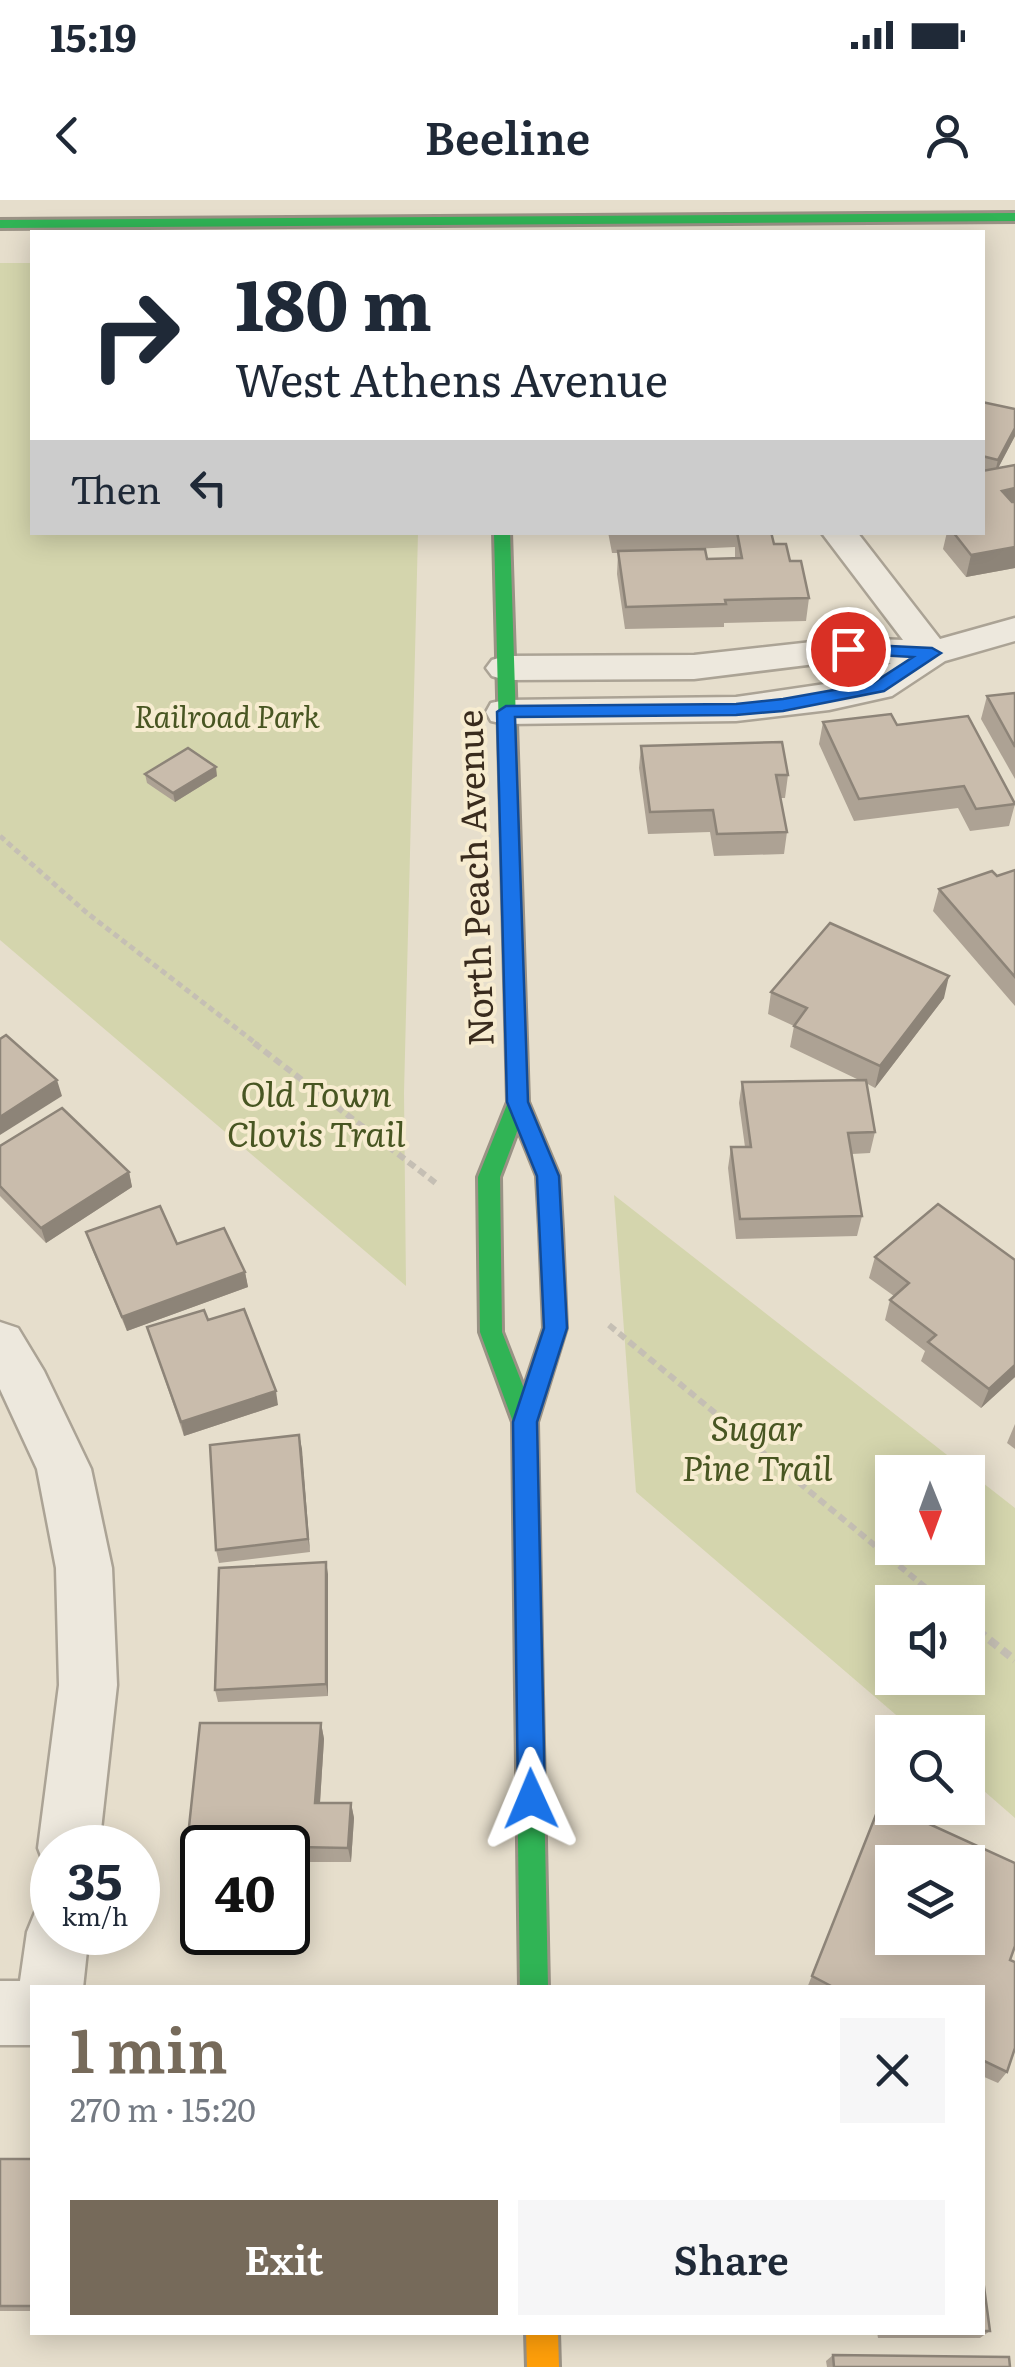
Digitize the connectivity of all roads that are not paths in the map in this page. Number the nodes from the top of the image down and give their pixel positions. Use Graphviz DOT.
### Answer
graph roads {
  1 [pos="496,218"];
  2 [pos="1015,218"];
  3 [pos="0,224"];
  4 [pos="502,535"];
  5 [pos="840,535"];
  6 [pos="1015,629"];
  7 [pos="932,653"];
  8 [pos="505,668"];
  9 [pos="506,712"];
  10 [pos="518,1102"];
  11 [pos="0,1343"];
  12 [pos="525,1422"];
  13 [pos="71,1825"];
  14 [pos="55,1955"];
  15 [pos="51,1985"];
  16 [pos="534,1985"];
  17 [pos="0,2013"];
  18 [pos="30,2013"];
  19 [pos="542,2335"];
  20 [pos="542,2367"];
  1 -- 2 [label="street"];
  1 -- 3 [label="street"];
  4 -- 8 [label="street, North Peach Avenue"];
  5 -- 7 [label="street"];
  6 -- 7 [label="street"];
  7 -- 8 [label="street"];
  7 -- 9 [label="street"];
  8 -- 9 [label="street, North Peach Avenue"];
  9 -- 10 [label="street, North Peach Avenue"];
  10 -- 12 [label="street, North Peach Avenue"];
  10 -- 12 [label="street, North Peach Avenue"];
  11 -- 13 [label="street"];
  12 -- 16 [label="street, North Peach Avenue"];
  14 -- 15 [label="street"];
  17 -- 18 [label="street"];
  19 -- 20 [label="street"];
}
